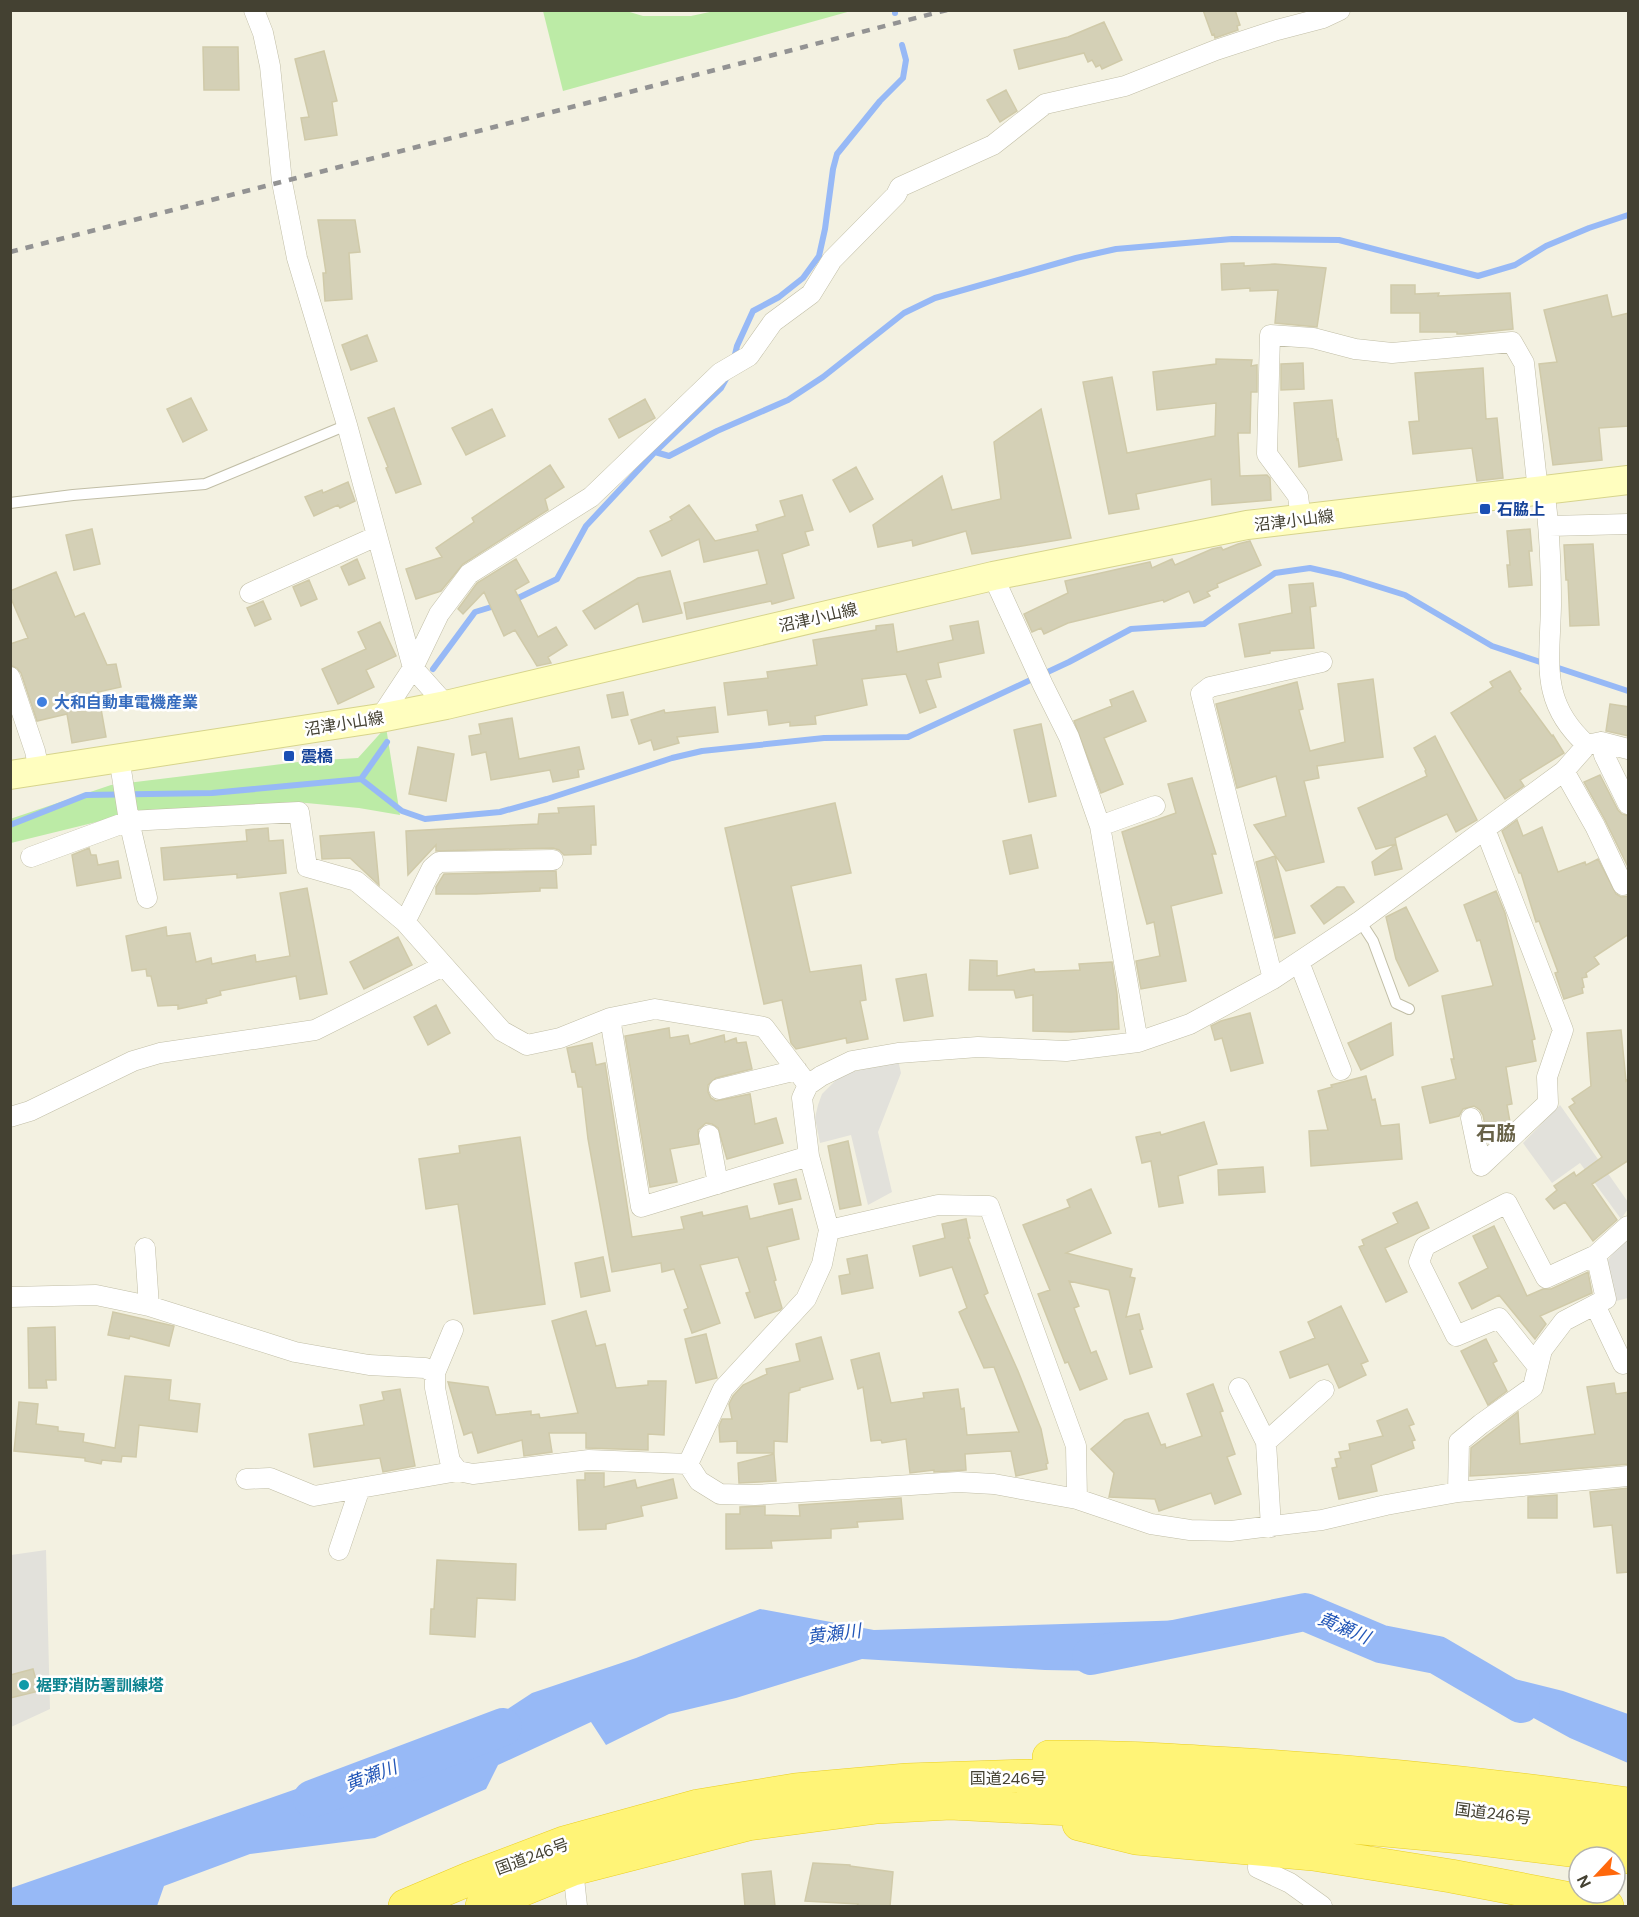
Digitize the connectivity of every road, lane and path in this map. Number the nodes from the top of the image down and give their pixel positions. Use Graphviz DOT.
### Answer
graph roads {
  1 [pos="254,10"];
  2 [pos="1341,10"];
  3 [pos="347,425"];
  4 [pos="1629,480"];
  5 [pos="1541,490"];
  6 [pos="10,503"];
  7 [pos="1301,519"];
  8 [pos="1629,524"];
  9 [pos="1550,526"];
  10 [pos="377,536"];
  11 [pos="993,576"];
  12 [pos="250,592"];
  13 [pos="1322,662"];
  14 [pos="413,668"];
  15 [pos="10,677"];
  16 [pos="446,705"];
  17 [pos="380,718"];
  18 [pos="1594,743"];
  19 [pos="1629,749"];
  20 [pos="122,768"];
  21 [pos="39,770"];
  22 [pos="1564,771"];
  23 [pos="10,775"];
  24 [pos="1629,804"];
  25 [pos="1155,806"];
  26 [pos="129,821"];
  27 [pos="1100,826"];
  28 [pos="1485,829"];
  29 [pos="31,857"];
  30 [pos="553,860"];
  31 [pos="1623,885"];
  32 [pos="147,898"];
  33 [pos="1360,921"];
  34 [pos="405,922"];
  35 [pos="1299,962"];
  36 [pos="443,966"];
  37 [pos="1273,979"];
  38 [pos="1409,1009"];
  39 [pos="610,1018"];
  40 [pos="1138,1042"];
  41 [pos="1341,1070"];
  42 [pos="802,1078"];
  43 [pos="719,1089"];
  44 [pos="10,1117"];
  45 [pos="1471,1119"];
  46 [pos="709,1135"];
  47 [pos="809,1156"];
  48 [pos="718,1184"];
  49 [pos="1629,1226"];
  50 [pos="830,1230"];
  51 [pos="146,1248"];
  52 [pos="1596,1255"];
  53 [pos="10,1298"];
  54 [pos="1595,1305"];
  55 [pos="149,1306"];
  56 [pos="453,1330"];
  57 [pos="1629,1362"];
  58 [pos="1538,1367"];
  59 [pos="435,1373"];
  60 [pos="1239,1388"];
  61 [pos="1324,1390"];
  62 [pos="1266,1442"];
  63 [pos="688,1464"];
  64 [pos="458,1471"];
  65 [pos="1629,1476"];
  66 [pos="246,1479"];
  67 [pos="360,1488"];
  68 [pos="1458,1492"];
  69 [pos="1077,1499"];
  70 [pos="1271,1527"];
  71 [pos="339,1550"];
  72 [pos="795,1790"];
  73 [pos="1629,1804"];
  74 [pos="1015,1807"];
  75 [pos="1629,1830"];
  76 [pos="1259,1849"];
  77 [pos="1629,1857"];
  78 [pos="573,1869"];
  79 [pos="405,1906"];
  80 [pos="482,1906"];
  81 [pos="577,1906"];
  82 [pos="1322,1906"];
  83 [pos="1607,1906"];
  1 -- 3 [label="street"];
  2 -- 14 [label="street"];
  3 -- 6 [label="lane"];
  3 -- 10 [label="street"];
  4 -- 5 [label="main road, 沼津小山線"];
  5 -- 7 [label="main road, 沼津小山線"];
  5 -- 7 [label="street"];
  5 -- 9 [label="street"];
  7 -- 11 [label="main road, 沼津小山線"];
  8 -- 9 [label="street"];
  9 -- 18 [label="street"];
  10 -- 12 [label="street"];
  10 -- 14 [label="street"];
  11 -- 16 [label="main road, 沼津小山線"];
  11 -- 27 [label="street"];
  13 -- 37 [label="street"];
  14 -- 16 [label="street"];
  14 -- 17 [label="street"];
  15 -- 21 [label="street"];
  16 -- 17 [label="main road, 沼津小山線"];
  17 -- 20 [label="main road, 沼津小山線"];
  18 -- 19 [label="street"];
  18 -- 22 [label="street"];
  18 -- 24 [label="street"];
  20 -- 21 [label="main road, 沼津小山線"];
  20 -- 26 [label="street"];
  21 -- 23 [label="main road, 沼津小山線"];
  22 -- 28 [label="street"];
  22 -- 31 [label="street"];
  25 -- 27 [label="street"];
  26 -- 29 [label="street"];
  26 -- 32 [label="street"];
  26 -- 34 [label="street"];
  27 -- 40 [label="street"];
  28 -- 33 [label="street"];
  28 -- 45 [label="street"];
  30 -- 34 [label="street"];
  33 -- 35 [label="street"];
  33 -- 38 [label="lane"];
  34 -- 36 [label="street"];
  35 -- 37 [label="street"];
  35 -- 41 [label="street"];
  36 -- 39 [label="street"];
  36 -- 44 [label="street"];
  37 -- 40 [label="street"];
  39 -- 42 [label="street"];
  39 -- 48 [label="street"];
  40 -- 42 [label="street"];
  42 -- 43 [label="street"];
  42 -- 47 [label="street"];
  46 -- 48 [label="street"];
  47 -- 48 [label="street"];
  47 -- 50 [label="street"];
  49 -- 52 [label="street"];
  50 -- 63 [label="street"];
  50 -- 69 [label="street"];
  51 -- 55 [label="street"];
  52 -- 54 [label="street"];
  52 -- 58 [label="street"];
  53 -- 55 [label="street"];
  54 -- 57 [label="street"];
  54 -- 58 [label="street"];
  55 -- 59 [label="street"];
  56 -- 59 [label="street"];
  58 -- 68 [label="street"];
  59 -- 64 [label="street"];
  60 -- 62 [label="street"];
  61 -- 62 [label="street"];
  62 -- 70 [label="street"];
  63 -- 64 [label="street"];
  63 -- 69 [label="street"];
  64 -- 67 [label="street"];
  65 -- 68 [label="street"];
  66 -- 67 [label="street"];
  67 -- 71 [label="street"];
  68 -- 70 [label="street"];
  69 -- 70 [label="street"];
  72 -- 73 [label="highway"];
  72 -- 75 [label="highway, 国道246号"];
  72 -- 79 [label="highway, 国道246号"];
  74 -- 76 [label="highway"];
  74 -- 77 [label="highway, 国道246号"];
  74 -- 78 [label="highway, 国道246号"];
  76 -- 82 [label="street"];
  76 -- 83 [label="highway"];
  78 -- 80 [label="highway, 国道246号"];
  78 -- 81 [label="street"];
}
